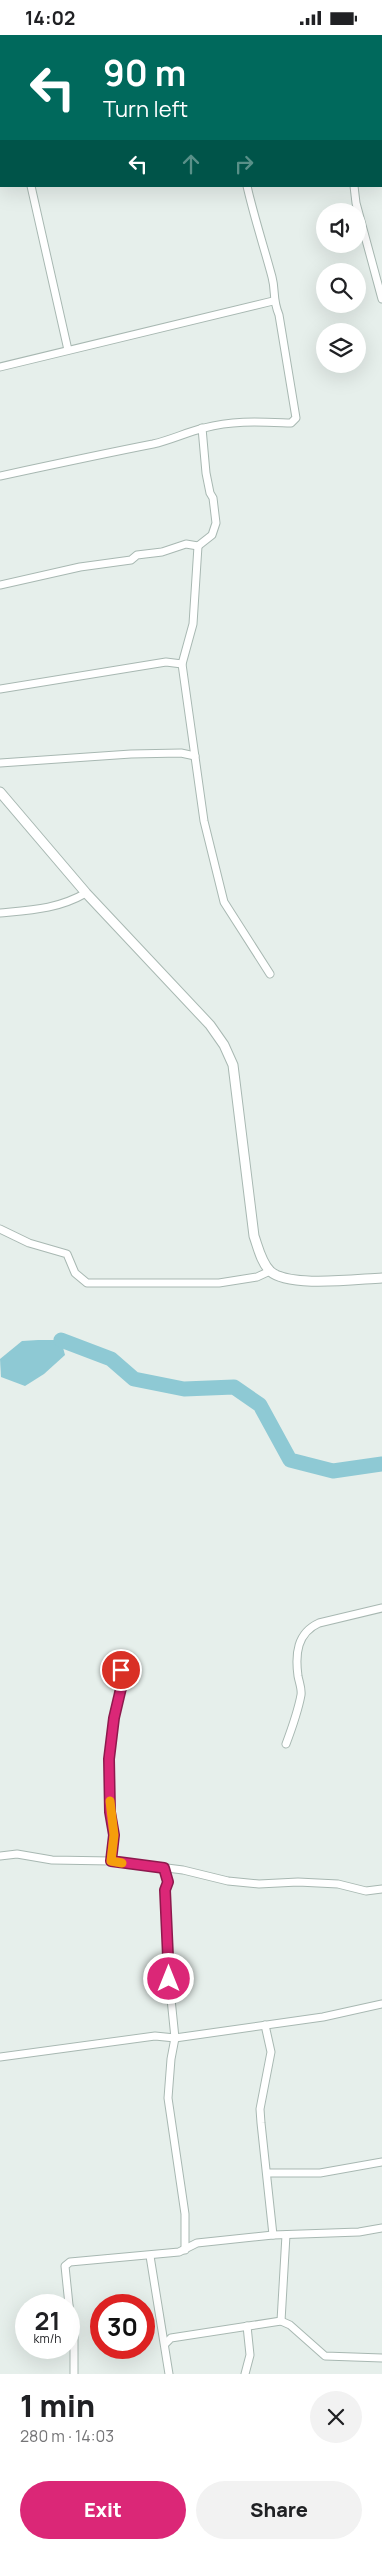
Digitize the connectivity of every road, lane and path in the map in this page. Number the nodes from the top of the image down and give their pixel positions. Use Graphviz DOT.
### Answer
graph roads {
  1 [pos="31,187"];
  2 [pos="247,187"];
  3 [pos="354,187"];
  4 [pos="382,299"];
  5 [pos="273,301"];
  6 [pos="68,350"];
  7 [pos="0,367"];
  8 [pos="202,428"];
  9 [pos="0,476"];
  10 [pos="198,546"];
  11 [pos="0,585"];
  12 [pos="182,664"];
  13 [pos="0,689"];
  14 [pos="195,756"];
  15 [pos="0,763"];
  16 [pos="0,792"];
  17 [pos="86,893"];
  18 [pos="0,913"];
  19 [pos="270,974"];
  20 [pos="0,1229"];
  21 [pos="270,1271"];
  22 [pos="382,1278"];
  23 [pos="382,1608"];
  24 [pos="116,1664"];
  25 [pos="286,1744"];
  26 [pos="0,1856"];
  27 [pos="111,1861"];
  28 [pos="164,1868"];
  29 [pos="382,1889"];
  30 [pos="382,2004"];
  31 [pos="265,2025"];
  32 [pos="175,2038"];
  33 [pos="0,2057"];
  34 [pos="382,2161"];
  35 [pos="267,2173"];
  36 [pos="382,2229"];
  37 [pos="273,2235"];
  38 [pos="286,2235"];
  39 [pos="185,2250"];
  40 [pos="150,2256"];
  41 [pos="68,2294"];
  42 [pos="281,2321"];
  43 [pos="247,2326"];
  44 [pos="165,2344"];
  45 [pos="382,2358"];
  46 [pos="74,2359"];
  47 [pos="74,2374"];
  48 [pos="169,2374"];
  49 [pos="245,2374"];
  1 -- 6 [label="street"];
  2 -- 5 [label="street"];
  3 -- 4 [label="street"];
  5 -- 6 [label="street"];
  5 -- 8 [label="street"];
  6 -- 7 [label="street"];
  8 -- 9 [label="street"];
  8 -- 10 [label="street"];
  10 -- 11 [label="street"];
  10 -- 12 [label="street"];
  12 -- 13 [label="street"];
  12 -- 14 [label="street"];
  14 -- 15 [label="street"];
  14 -- 19 [label="street"];
  16 -- 17 [label="street"];
  17 -- 18 [label="street"];
  17 -- 21 [label="street"];
  20 -- 21 [label="street"];
  21 -- 22 [label="street"];
  23 -- 25 [label="street"];
  24 -- 27 [label="street"];
  26 -- 27 [label="street"];
  27 -- 28 [label="street"];
  28 -- 29 [label="street"];
  28 -- 32 [label="street"];
  30 -- 31 [label="street"];
  31 -- 32 [label="street"];
  31 -- 35 [label="street"];
  32 -- 33 [label="street"];
  32 -- 39 [label="street"];
  34 -- 35 [label="street"];
  35 -- 37 [label="street"];
  36 -- 38 [label="street"];
  37 -- 38 [label="street"];
  37 -- 39 [label="street"];
  38 -- 42 [label="street"];
  39 -- 40 [label="street"];
  40 -- 41 [label="street"];
  40 -- 44 [label="street"];
  42 -- 43 [label="street"];
  42 -- 45 [label="street"];
  43 -- 44 [label="street"];
  43 -- 49 [label="street"];
  44 -- 48 [label="street"];
  46 -- 47 [label="street"];
}
